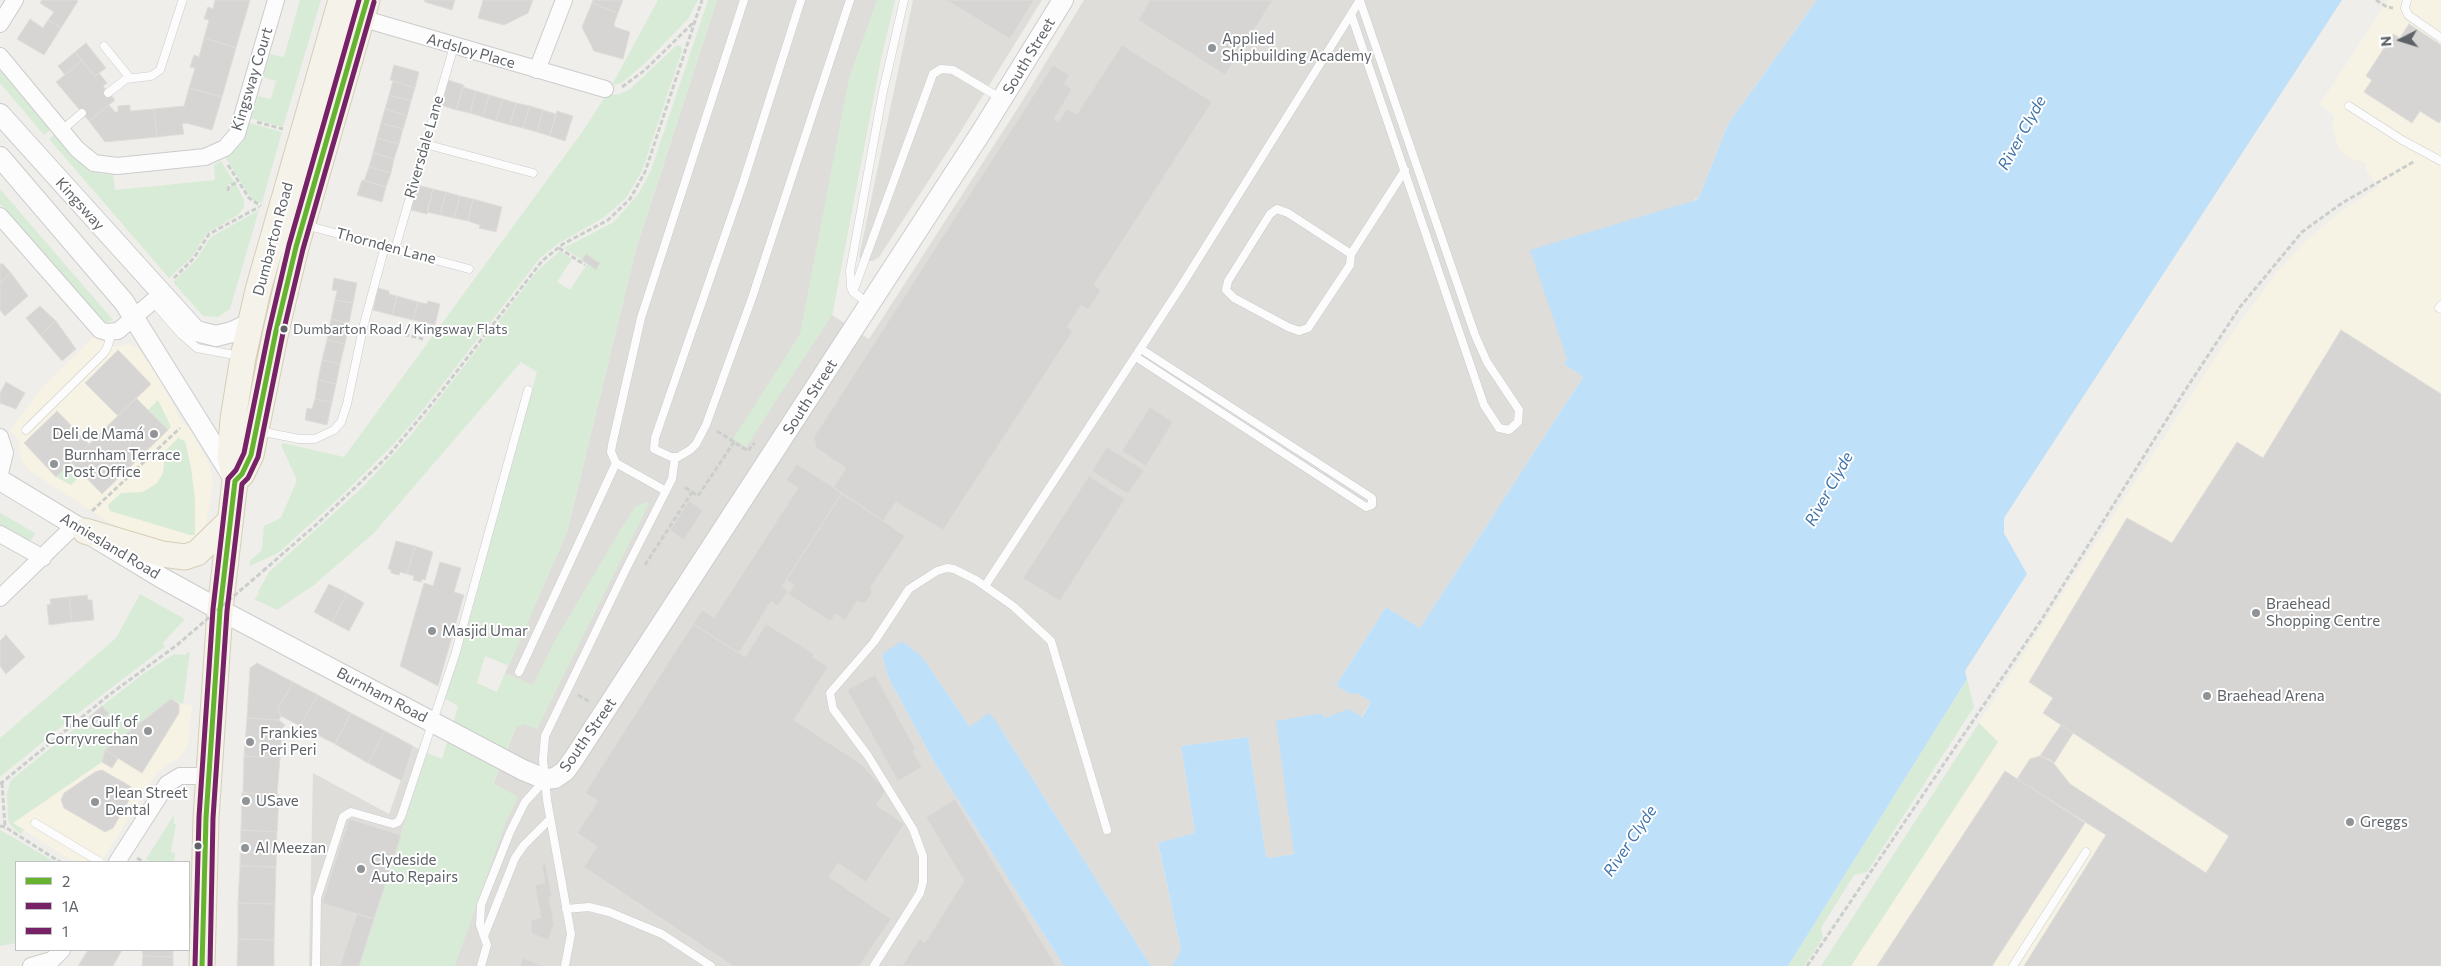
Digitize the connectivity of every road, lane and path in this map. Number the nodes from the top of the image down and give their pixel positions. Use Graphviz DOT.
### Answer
graph roads {
  1 [pos="16,0"];
  2 [pos="276,0"];
  3 [pos="564,0"];
  4 [pos="702,0"];
  5 [pos="744,0"];
  6 [pos="801,0"];
  7 [pos="850,0"];
  8 [pos="904,0"];
  9 [pos="1062,0"];
  10 [pos="1360,0"];
  11 [pos="2376,0"];
  12 [pos="2407,0"];
  13 [pos="182,2"];
  14 [pos="339,6"];
  15 [pos="2387,7"];
  16 [pos="364,9"];
  17 [pos="1351,14"];
  18 [pos="696,21"];
  19 [pos="0,24"];
  20 [pos="2441,38"];
  21 [pos="104,46"];
  22 [pos="454,46"];
  23 [pos="0,56"];
  24 [pos="537,70"];
  25 [pos="130,78"];
  26 [pos="605,89"];
  27 [pos="108,93"];
  28 [pos="1002,100"];
  29 [pos="2348,106"];
  30 [pos="82,113"];
  31 [pos="0,114"];
  32 [pos="242,118"];
  33 [pos="306,122"];
  34 [pos="62,130"];
  35 [pos="425,144"];
  36 [pos="219,152"];
  37 [pos="2427,154"];
  38 [pos="0,157"];
  39 [pos="2441,161"];
  40 [pos="1405,170"];
  41 [pos="533,173"];
  42 [pos="238,182"];
  43 [pos="228,191"];
  44 [pos="270,209"];
  45 [pos="0,216"];
  46 [pos="302,224"];
  47 [pos="385,246"];
  48 [pos="558,247"];
  49 [pos="395,249"];
  50 [pos="1350,254"];
  51 [pos="585,265"];
  52 [pos="470,269"];
  53 [pos="854,292"];
  54 [pos="157,298"];
  55 [pos="870,304"];
  56 [pos="134,319"];
  57 [pos="250,323"];
  58 [pos="364,324"];
  59 [pos="112,332"];
  60 [pos="423,339"];
  61 [pos="1141,349"];
  62 [pos="243,357"];
  63 [pos="1136,357"];
  64 [pos="528,390"];
  65 [pos="193,415"];
  66 [pos="26,430"];
  67 [pos="257,430"];
  68 [pos="0,437"];
  69 [pos="726,437"];
  70 [pos="734,442"];
  71 [pos="745,449"];
  72 [pos="675,458"];
  73 [pos="616,464"];
  74 [pos="0,473"];
  75 [pos="0,480"];
  76 [pos="235,481"];
  77 [pos="680,484"];
  78 [pos="666,491"];
  79 [pos="692,492"];
  80 [pos="229,522"];
  81 [pos="80,528"];
  82 [pos="0,534"];
  83 [pos="43,558"];
  84 [pos="644,566"];
  85 [pos="985,586"];
  86 [pos="0,598"];
  87 [pos="220,610"];
  88 [pos="519,672"];
  89 [pos="576,693"];
  90 [pos="605,712"];
  91 [pos="432,722"];
  92 [pos="209,776"];
  93 [pos="545,779"];
  94 [pos="1,783"];
  95 [pos="550,818"];
  96 [pos="34,823"];
  97 [pos="0,826"];
  98 [pos="6,827"];
  99 [pos="1107,830"];
  100 [pos="2086,852"];
  101 [pos="58,861"];
  102 [pos="98,861"];
  103 [pos="117,861"];
  104 [pos="566,909"];
  105 [pos="484,936"];
  106 [pos="61,951"];
  107 [pos="31,966"];
  108 [pos="202,966"];
  109 [pos="316,966"];
  110 [pos="481,966"];
  111 [pos="565,966"];
  112 [pos="711,966"];
  113 [pos="874,966"];
  114 [pos="1807,966"];
  115 [pos="2013,966"];
  1 -- 19 [label="street"];
  2 -- 32 [label="street, Kingsway Court"];
  3 -- 24 [label="street"];
  4 -- 18 [label="path"];
  5 -- 73 [label="lane"];
  6 -- 72 [label="lane"];
  7 -- 72 [label="lane"];
  8 -- 53 [label="lane"];
  9 -- 28 [label="street, South Street"];
  10 -- 17 [label="lane"];
  10 -- 40 [label="lane"];
  11 -- 15 [label="path"];
  12 -- 20 [label="lane"];
  13 -- 25 [label="lane"];
  14 -- 16 [label="street, Ardsloy Place"];
  14 -- 33 [label="main road, Dumbarton Road"];
  16 -- 22 [label="street, Ardsloy Place"];
  16 -- 46 [label="main road, Dumbarton Road"];
  17 -- 40 [label="lane"];
  17 -- 61 [label="lane"];
  18 -- 26 [label="path"];
  18 -- 48 [label="path"];
  21 -- 25 [label="lane"];
  22 -- 24 [label="street, Ardsloy Place"];
  22 -- 35 [label="lane, Riversdale Lane"];
  23 -- 34 [label="street"];
  24 -- 26 [label="street, Ardsloy Place"];
  25 -- 27 [label="lane"];
  28 -- 53 [label="lane"];
  28 -- 55 [label="street, South Street"];
  29 -- 37 [label="lane"];
  30 -- 34 [label="lane"];
  31 -- 54 [label="street, Kingsway"];
  32 -- 33 [label="path"];
  32 -- 36 [label="street, Kingsway Court"];
  33 -- 44 [label="main road, Dumbarton Road"];
  34 -- 36 [label="street"];
  35 -- 41 [label="lane"];
  35 -- 49 [label="lane, Riversdale Lane"];
  36 -- 42 [label="path"];
  37 -- 39 [label="lane"];
  37 -- 114 [label="path"];
  38 -- 56 [label="street, Kingsway"];
  40 -- 50 [label="lane"];
  42 -- 43 [label="path"];
  42 -- 44 [label="path"];
  44 -- 54 [label="path"];
  44 -- 57 [label="main road, Dumbarton Road"];
  45 -- 59 [label="street"];
  46 -- 47 [label="lane, Thornden Lane"];
  46 -- 67 [label="main road, Dumbarton Road"];
  47 -- 49 [label="lane, Thornden Lane"];
  47 -- 58 [label="lane"];
  48 -- 51 [label="path"];
  48 -- 94 [label="path, bridge"];
  49 -- 52 [label="lane, Thornden Lane"];
  50 -- 50 [label="lane"];
  53 -- 55 [label="lane"];
  54 -- 56 [label="street"];
  54 -- 57 [label="street, Kingsway"];
  54 -- 62 [label="lane"];
  55 -- 90 [label="street, South Street"];
  56 -- 59 [label="street"];
  56 -- 65 [label="street, Kingsway"];
  57 -- 62 [label="main road, Dumbarton Road"];
  58 -- 60 [label="path"];
  58 -- 67 [label="lane"];
  59 -- 66 [label="lane"];
  61 -- 63 [label="lane"];
  61 -- 63 [label="lane"];
  62 -- 76 [label="main road, Dumbarton Road"];
  63 -- 85 [label="lane"];
  64 -- 91 [label="lane"];
  65 -- 76 [label="street, Kingsway"];
  65 -- 81 [label="path"];
  67 -- 76 [label="main road, Dumbarton Road"];
  68 -- 74 [label="street"];
  69 -- 70 [label="path"];
  70 -- 71 [label="path"];
  70 -- 79 [label="path"];
  72 -- 78 [label="lane"];
  73 -- 78 [label="lane"];
  73 -- 88 [label="lane"];
  75 -- 81 [label="street, Anniesland Road"];
  76 -- 80 [label="main road, Dumbarton Road"];
  77 -- 79 [label="path"];
  78 -- 93 [label="lane"];
  79 -- 84 [label="path"];
  80 -- 81 [label="main road"];
  80 -- 87 [label="main road, Dumbarton Road"];
  81 -- 83 [label="street"];
  81 -- 87 [label="street, Anniesland Road"];
  82 -- 83 [label="street"];
  83 -- 86 [label="street"];
  85 -- 99 [label="lane"];
  85 -- 113 [label="lane"];
  87 -- 91 [label="street, Burnham Road"];
  87 -- 92 [label="main road, Dumbarton Road"];
  89 -- 90 [label="path"];
  90 -- 93 [label="street, South Street"];
  91 -- 93 [label="street, Burnham Road"];
  91 -- 109 [label="lane"];
  92 -- 103 [label="street"];
  92 -- 108 [label="main road, Dumbarton Road"];
  93 -- 95 [label="lane"];
  93 -- 105 [label="lane"];
  94 -- 98 [label="path"];
  95 -- 104 [label="lane"];
  95 -- 105 [label="lane"];
  96 -- 102 [label="lane"];
  97 -- 98 [label="path"];
  98 -- 101 [label="path"];
  100 -- 115 [label="lane"];
  104 -- 111 [label="lane"];
  104 -- 112 [label="lane"];
  105 -- 110 [label="lane"];
  106 -- 107 [label="street"];
}
